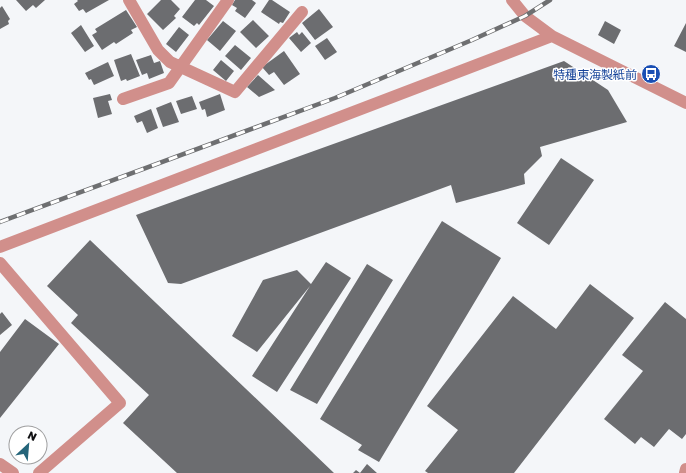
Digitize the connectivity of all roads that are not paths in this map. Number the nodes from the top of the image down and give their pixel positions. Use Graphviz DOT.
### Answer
graph roads {
  1 [pos="129,0"];
  2 [pos="228,0"];
  3 [pos="512,0"];
  4 [pos="302,12"];
  5 [pos="552,36"];
  6 [pos="181,67"];
  7 [pos="123,99"];
  8 [pos="685,102"];
  9 [pos="0,247"];
  10 [pos="0,263"];
  11 [pos="0,464"];
  12 [pos="686,469"];
  13 [pos="13,473"];
  14 [pos="39,473"];
  15 [pos="685,473"];
  1 -- 6 [label="street"];
  2 -- 6 [label="street"];
  3 -- 5 [label="street"];
  4 -- 6 [label="street"];
  5 -- 8 [label="street"];
  5 -- 9 [label="street"];
  6 -- 7 [label="street"];
  10 -- 14 [label="street"];
  11 -- 13 [label="street"];
  12 -- 15 [label="street"];
}
